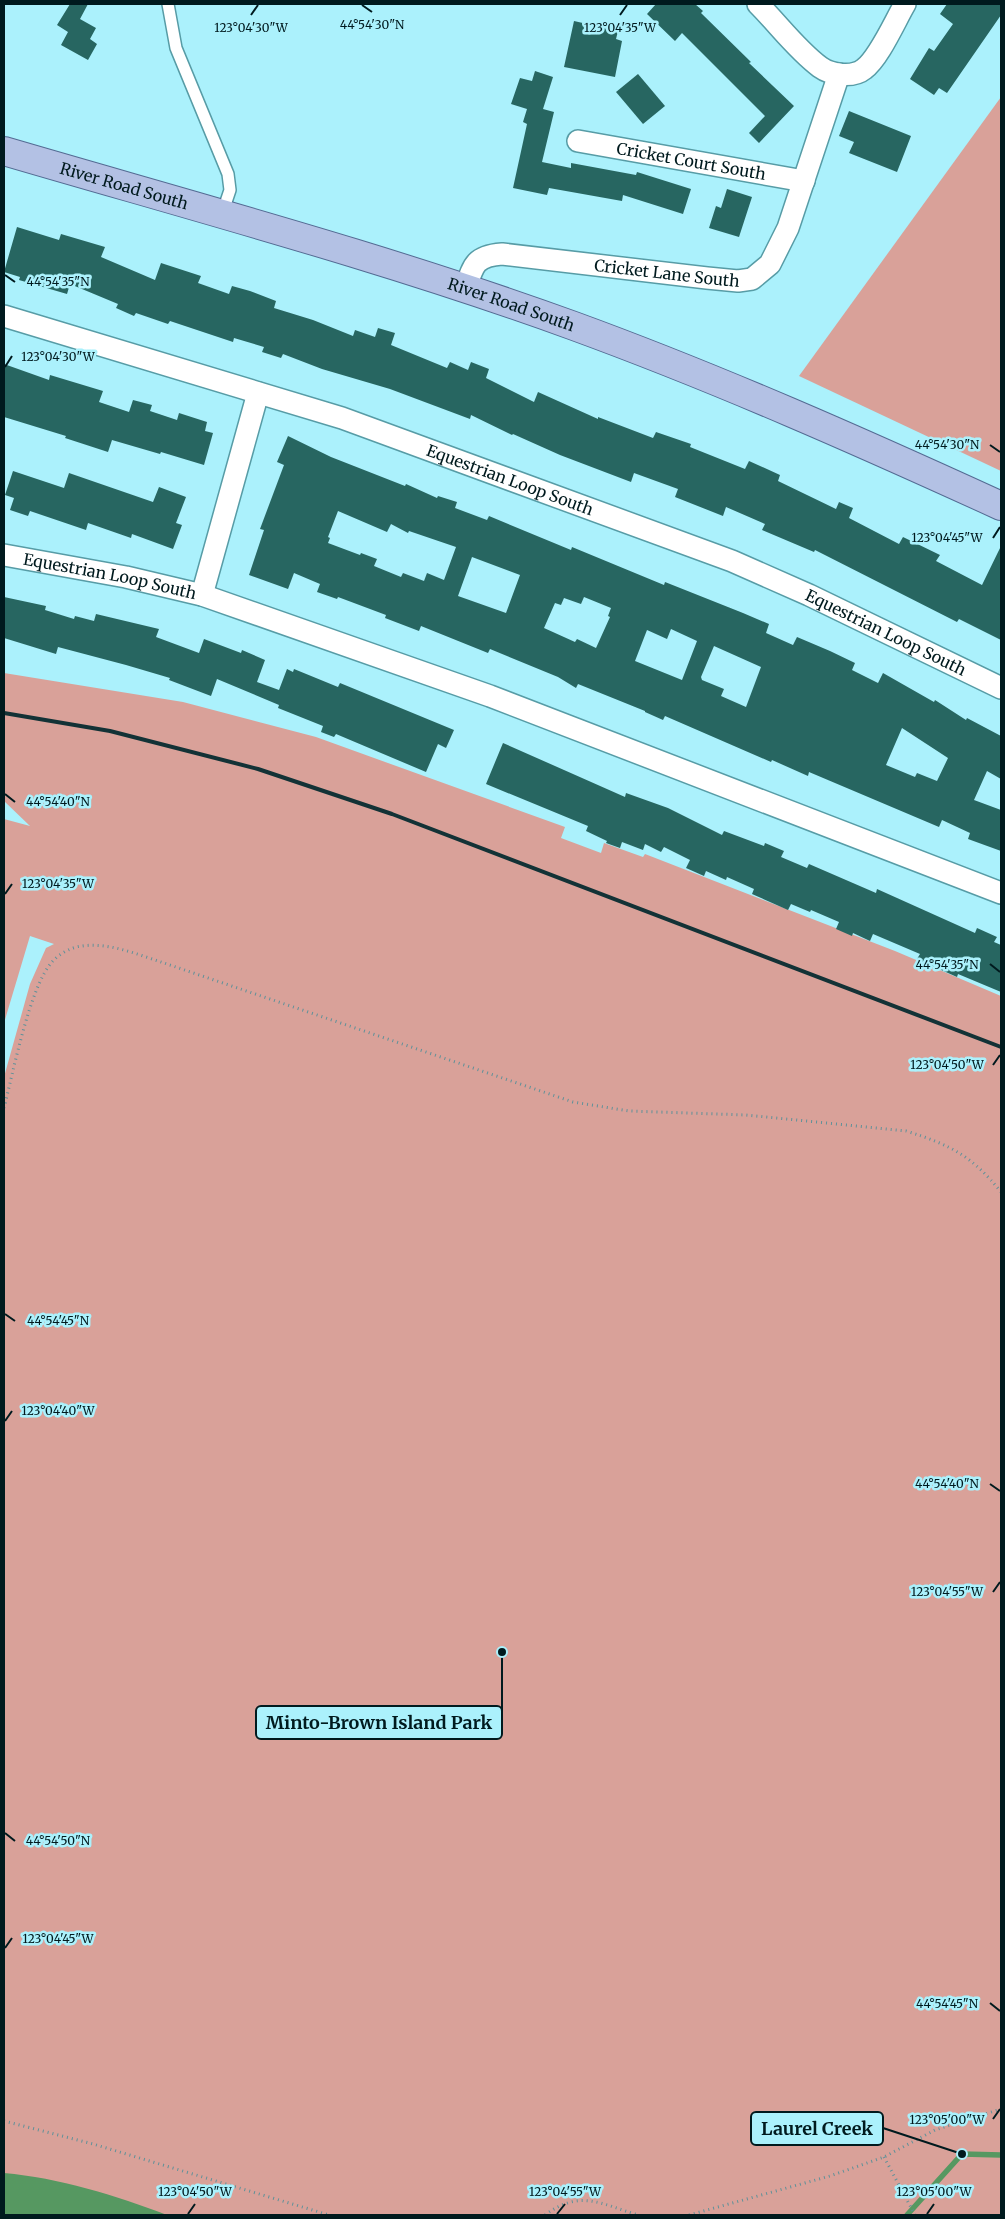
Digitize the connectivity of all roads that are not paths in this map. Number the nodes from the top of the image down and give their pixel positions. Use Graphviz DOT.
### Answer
graph roads {
  1 [pos="168,4"];
  2 [pos="758,4"];
  3 [pos="905,4"];
  4 [pos="839,74"];
  5 [pos="578,142"];
  6 [pos="4,151"];
  7 [pos="804,181"];
  8 [pos="222,214"];
  9 [pos="466,288"];
  10 [pos="4,316"];
  11 [pos="258,393"];
  12 [pos="1001,506"];
  13 [pos="4,555"];
  14 [pos="202,595"];
  15 [pos="1001,688"];
  16 [pos="1001,893"];
  1 -- 8 [label="lane"];
  2 -- 4 [label="street"];
  3 -- 4 [label="street"];
  4 -- 7 [label="street, Cricket Lane South"];
  5 -- 7 [label="street, Cricket Court South"];
  6 -- 8 [label="main road, River Road South"];
  7 -- 9 [label="street, Cricket Lane South"];
  8 -- 9 [label="main road, River Road South"];
  9 -- 12 [label="main road, River Road South"];
  10 -- 11 [label="street, Equestrian Loop South"];
  11 -- 14 [label="street"];
  11 -- 15 [label="street, Equestrian Loop South"];
  13 -- 14 [label="street, Equestrian Loop South"];
  14 -- 16 [label="street, Equestrian Loop South"];
}
